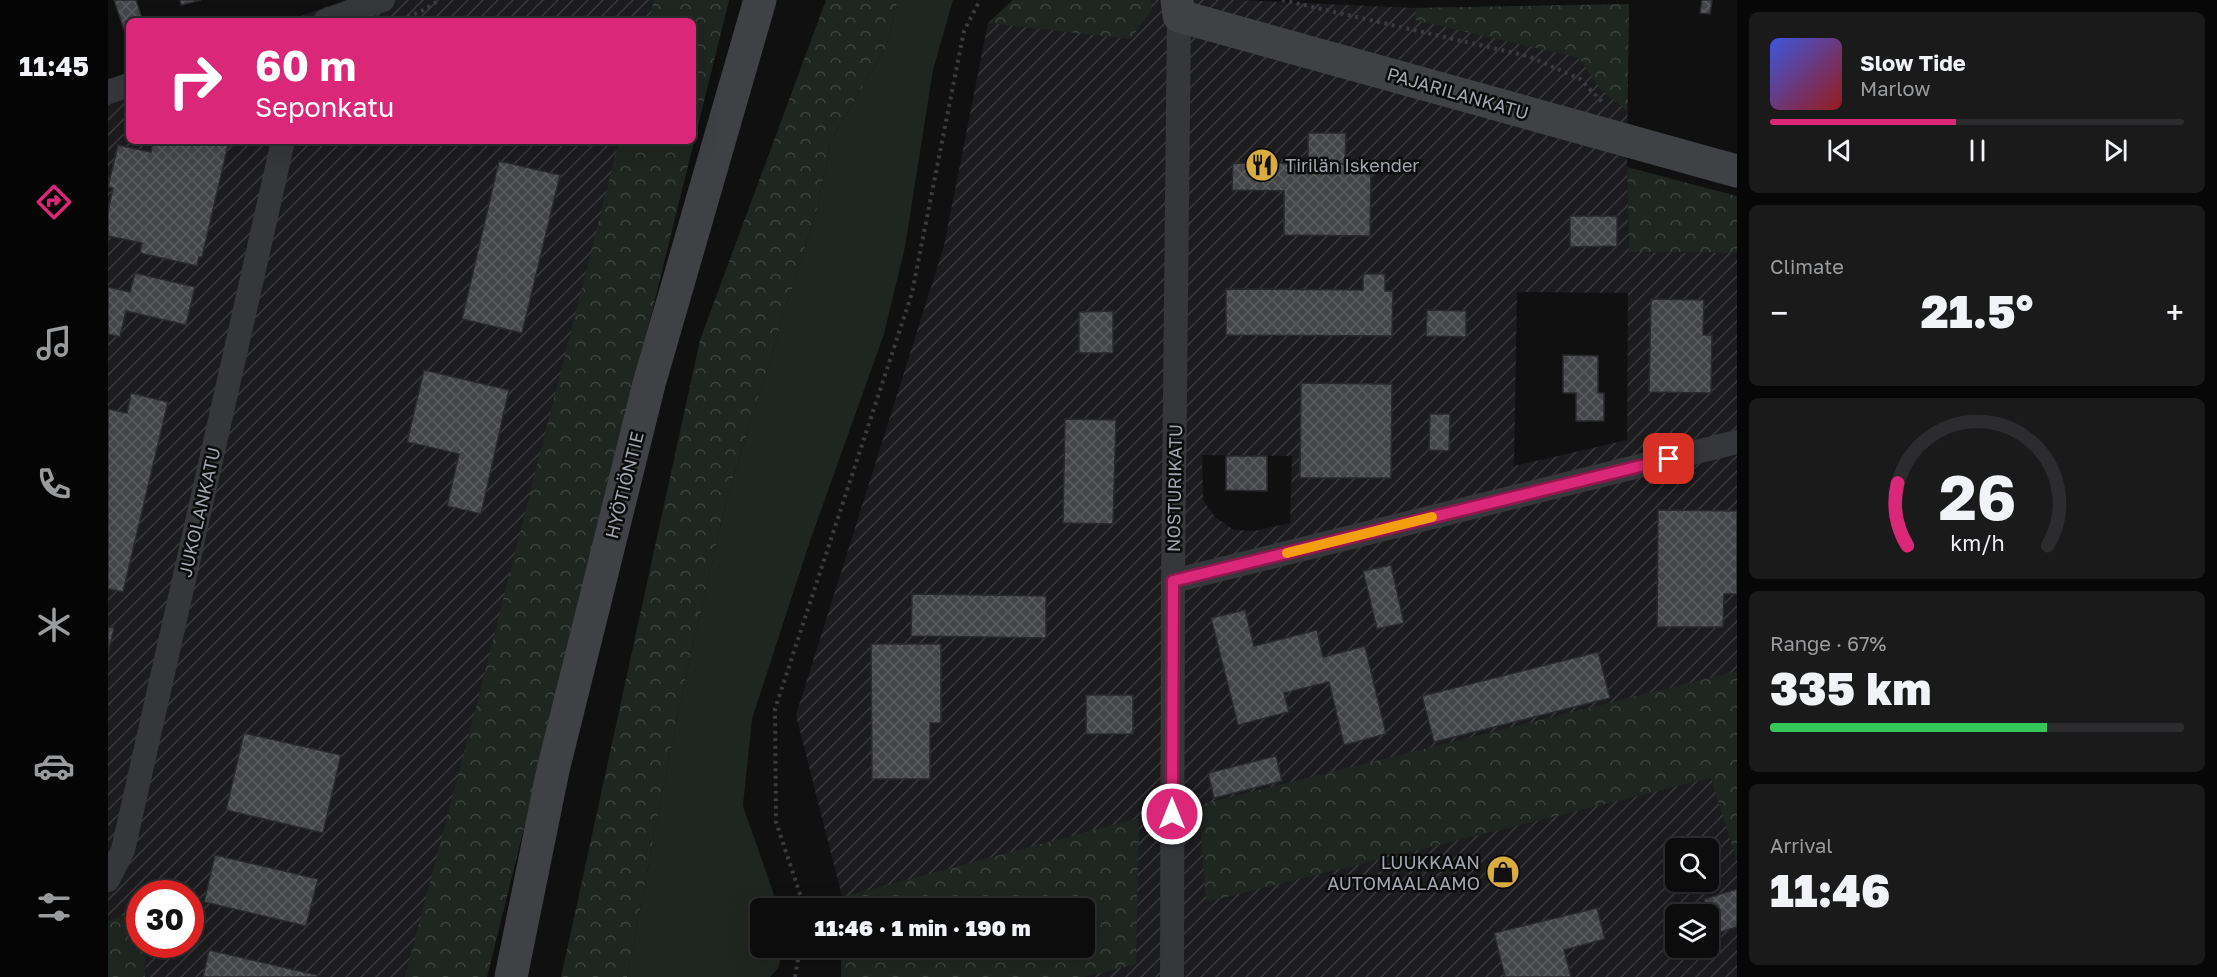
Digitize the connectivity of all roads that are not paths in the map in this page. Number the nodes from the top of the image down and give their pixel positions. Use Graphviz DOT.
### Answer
graph roads {
  1 [pos="383,0"];
  2 [pos="760,0"];
  3 [pos="1178,8"];
  4 [pos="333,18"];
  5 [pos="126,87"];
  6 [pos="108,92"];
  7 [pos="282,144"];
  8 [pos="1737,171"];
  9 [pos="1737,442"];
  10 [pos="1173,581"];
  11 [pos="108,880"];
  12 [pos="511,977"];
  13 [pos="1172,977"];
  1 -- 4 [label="street"];
  2 -- 12 [label="main road, HYÖTIÖNTIE"];
  3 -- 8 [label="main road, PAJARILANKATU"];
  3 -- 10 [label="street, NOSTURIKATU"];
  5 -- 6 [label="street"];
  7 -- 11 [label="street, JUKOLANKATU"];
  9 -- 10 [label="street"];
  10 -- 13 [label="street, NOSTURIKATU"];
}
